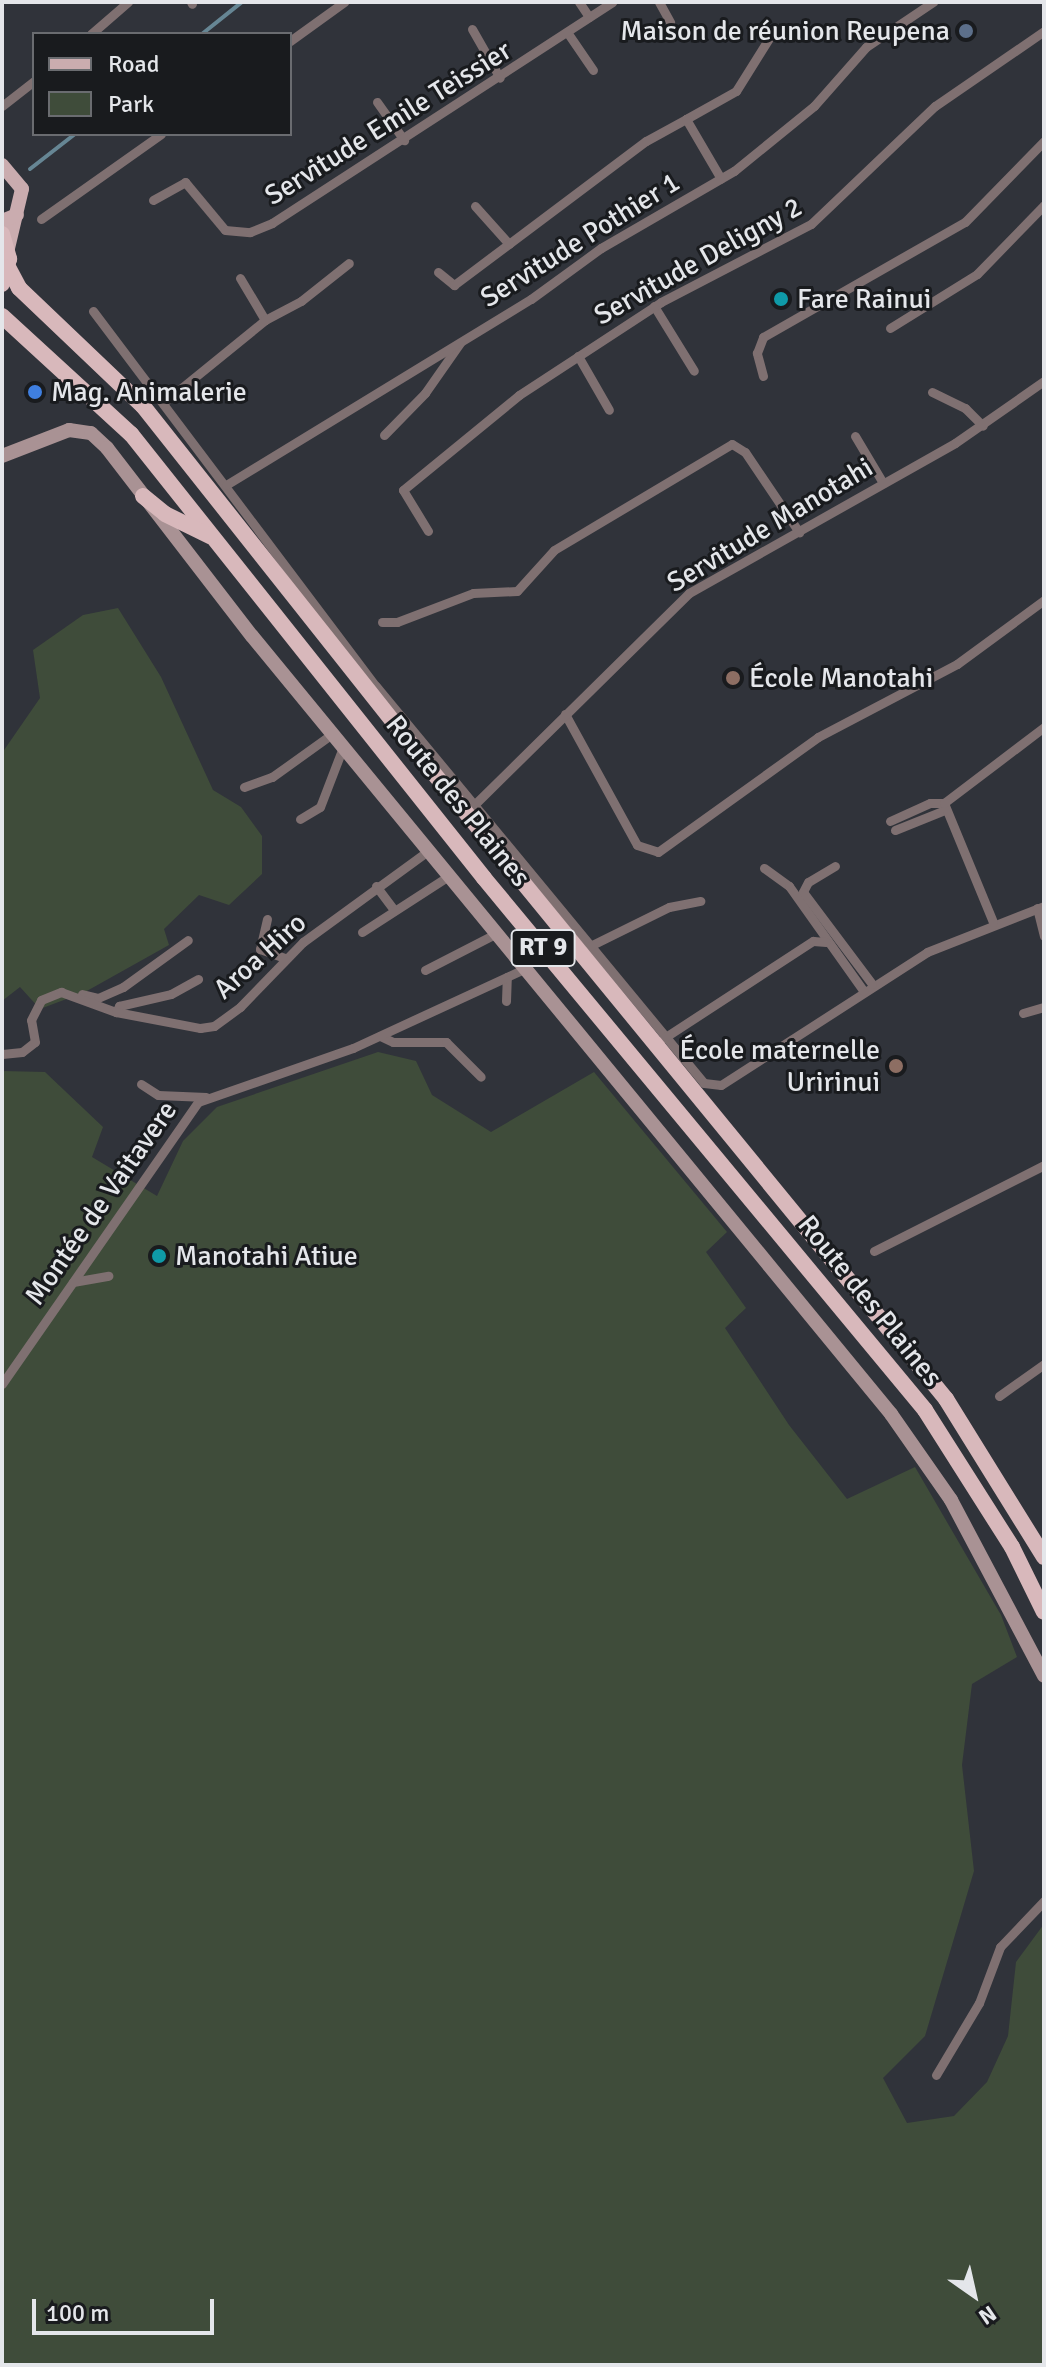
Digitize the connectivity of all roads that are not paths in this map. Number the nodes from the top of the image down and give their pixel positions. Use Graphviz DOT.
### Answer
graph roads {
  1 [pos="128,2"];
  2 [pos="344,2"];
  3 [pos="579,2"];
  4 [pos="612,2"];
  5 [pos="659,2"];
  6 [pos="933,2"];
  7 [pos="589,17"];
  8 [pos="670,22"];
  9 [pos="472,29"];
  10 [pos="1044,31"];
  11 [pos="93,32"];
  12 [pos="567,32"];
  13 [pos="771,35"];
  14 [pos="292,40"];
  15 [pos="593,70"];
  16 [pos="500,78"];
  17 [pos="32,83"];
  18 [pos="377,102"];
  19 [pos="2,106"];
  20 [pos="686,119"];
  21 [pos="158,136"];
  22 [pos="404,140"];
  23 [pos="1044,141"];
  24 [pos="2,165"];
  25 [pos="721,179"];
  26 [pos="153,200"];
  27 [pos="1044,205"];
  28 [pos="475,206"];
  29 [pos="17,215"];
  30 [pos="41,219"];
  31 [pos="2,221"];
  32 [pos="5,241"];
  33 [pos="509,244"];
  34 [pos="349,263"];
  35 [pos="8,267"];
  36 [pos="438,272"];
  37 [pos="240,278"];
  38 [pos="2,284"];
  39 [pos="654,306"];
  40 [pos="93,311"];
  41 [pos="2,316"];
  42 [pos="265,320"];
  43 [pos="890,328"];
  44 [pos="462,340"];
  45 [pos="578,356"];
  46 [pos="694,371"];
  47 [pos="763,376"];
  48 [pos="1044,381"];
  49 [pos="932,392"];
  50 [pos="163,403"];
  51 [pos="609,410"];
  52 [pos="983,426"];
  53 [pos="384,435"];
  54 [pos="855,436"];
  55 [pos="2,456"];
  56 [pos="883,483"];
  57 [pos="226,485"];
  58 [pos="143,496"];
  59 [pos="428,531"];
  60 [pos="799,532"];
  61 [pos="216,540"];
  62 [pos="1044,600"];
  63 [pos="382,622"];
  64 [pos="565,714"];
  65 [pos="1044,727"];
  66 [pos="332,734"];
  67 [pos="343,747"];
  68 [pos="244,787"];
  69 [pos="474,805"];
  70 [pos="944,806"];
  71 [pos="300,819"];
  72 [pos="893,826"];
  73 [pos="429,850"];
  74 [pos="835,866"];
  75 [pos="764,868"];
  76 [pos="450,875"];
  77 [pos="376,886"];
  78 [pos="700,901"];
  79 [pos="1041,907"];
  80 [pos="394,910"];
  81 [pos="267,919"];
  82 [pos="993,922"];
  83 [pos="362,932"];
  84 [pos="497,933"];
  85 [pos="1044,936"];
  86 [pos="188,940"];
  87 [pos="826,942"];
  88 [pos="590,946"];
  89 [pos="285,958"];
  90 [pos="526,968"];
  91 [pos="425,970"];
  92 [pos="507,977"];
  93 [pos="198,979"];
  94 [pos="868,987"];
  95 [pos="41,1000"];
  96 [pos="506,1001"];
  97 [pos="1044,1007"];
  98 [pos="116,1012"];
  99 [pos="1023,1013"];
  100 [pos="380,1036"];
  101 [pos="664,1038"];
  102 [pos="2,1054"];
  103 [pos="481,1077"];
  104 [pos="141,1084"];
  105 [pos="206,1097"];
  106 [pos="1044,1165"];
  107 [pos="874,1251"];
  108 [pos="108,1276"];
  109 [pos="73,1282"];
  110 [pos="1044,1364"];
  111 [pos="2,1384"];
  112 [pos="999,1396"];
  113 [pos="1044,1557"];
  114 [pos="1044,1612"];
  115 [pos="1044,1676"];
  116 [pos="1044,1901"];
  117 [pos="936,2075"];
  1 -- 11 [label="street"];
  2 -- 14 [label="street"];
  3 -- 7 [label="street"];
  4 -- 7 [label="street, Servitude Emile Teissier"];
  5 -- 8 [label="street"];
  6 -- 25 [label="street, Servitude Pothier 1"];
  7 -- 12 [label="street, Servitude Emile Teissier"];
  9 -- 16 [label="street"];
  10 -- 39 [label="street, Servitude Deligny 2"];
  12 -- 15 [label="street"];
  12 -- 16 [label="street, Servitude Emile Teissier"];
  13 -- 20 [label="street"];
  16 -- 22 [label="street, Servitude Emile Teissier"];
  17 -- 19 [label="street"];
  18 -- 22 [label="street"];
  20 -- 25 [label="street"];
  20 -- 33 [label="street"];
  21 -- 30 [label="street"];
  22 -- 26 [label="street, Servitude Emile Teissier"];
  23 -- 47 [label="street"];
  24 -- 29 [label="main road"];
  25 -- 44 [label="street, Servitude Pothier 1"];
  27 -- 43 [label="street"];
  28 -- 33 [label="street"];
  29 -- 31 [label="main road"];
  29 -- 32 [label="main road"];
  32 -- 35 [label="highway"];
  33 -- 36 [label="street"];
  34 -- 42 [label="street"];
  35 -- 38 [label="highway"];
  35 -- 113 [label="highway, Route des Plaines / RT 9"];
  37 -- 42 [label="street"];
  39 -- 45 [label="street, Servitude Deligny 2"];
  39 -- 46 [label="street"];
  40 -- 50 [label="street"];
  41 -- 61 [label="highway, Route des Plaines / RT 9"];
  42 -- 50 [label="street"];
  44 -- 53 [label="street"];
  44 -- 57 [label="street, Servitude Pothier 1"];
  45 -- 51 [label="street"];
  45 -- 59 [label="street, Servitude Deligny 2"];
  48 -- 52 [label="street, Servitude Manotahi"];
  49 -- 52 [label="street"];
  50 -- 57 [label="street"];
  52 -- 56 [label="street, Servitude Manotahi"];
  54 -- 56 [label="street"];
  55 -- 58 [label="main road, Route des Plaines"];
  56 -- 60 [label="street, Servitude Manotahi"];
  57 -- 69 [label="street"];
  58 -- 61 [label="highway"];
  58 -- 66 [label="main road, Route des Plaines"];
  60 -- 63 [label="street"];
  60 -- 64 [label="street, Servitude Manotahi"];
  61 -- 114 [label="highway, Route des Plaines / RT 9"];
  62 -- 64 [label="street"];
  64 -- 69 [label="street, Servitude Manotahi"];
  65 -- 70 [label="street"];
  66 -- 67 [label="main road, Route des Plaines"];
  66 -- 68 [label="street"];
  67 -- 71 [label="street"];
  67 -- 73 [label="main road, Route des Plaines"];
  69 -- 88 [label="street"];
  70 -- 72 [label="street"];
  70 -- 82 [label="street"];
  73 -- 76 [label="main road, Route des Plaines"];
  73 -- 77 [label="street, Aroa Hiro"];
  74 -- 94 [label="street"];
  75 -- 87 [label="street"];
  76 -- 80 [label="street"];
  76 -- 84 [label="main road, Route des Plaines"];
  77 -- 80 [label="street"];
  77 -- 89 [label="street, Aroa Hiro"];
  78 -- 88 [label="street"];
  79 -- 82 [label="street"];
  79 -- 85 [label="street"];
  80 -- 83 [label="street"];
  81 -- 89 [label="street"];
  82 -- 94 [label="street"];
  84 -- 90 [label="main road, Route des Plaines"];
  84 -- 91 [label="street"];
  86 -- 95 [label="street"];
  87 -- 94 [label="street"];
  87 -- 101 [label="street"];
  88 -- 101 [label="street"];
  89 -- 98 [label="street, Aroa Hiro"];
  90 -- 92 [label="street, Montée de Vaitavere"];
  90 -- 115 [label="main road, Route des Plaines"];
  92 -- 96 [label="street"];
  92 -- 100 [label="street, Montée de Vaitavere"];
  93 -- 98 [label="street"];
  94 -- 101 [label="street"];
  95 -- 98 [label="street, Aroa Hiro"];
  95 -- 102 [label="street"];
  97 -- 99 [label="street"];
  100 -- 103 [label="street"];
  100 -- 105 [label="street, Montée de Vaitavere"];
  104 -- 105 [label="street"];
  105 -- 109 [label="street, Montée de Vaitavere"];
  106 -- 107 [label="street"];
  108 -- 109 [label="street"];
  109 -- 111 [label="street, Montée de Vaitavere"];
  110 -- 112 [label="street"];
  116 -- 117 [label="street"];
}
